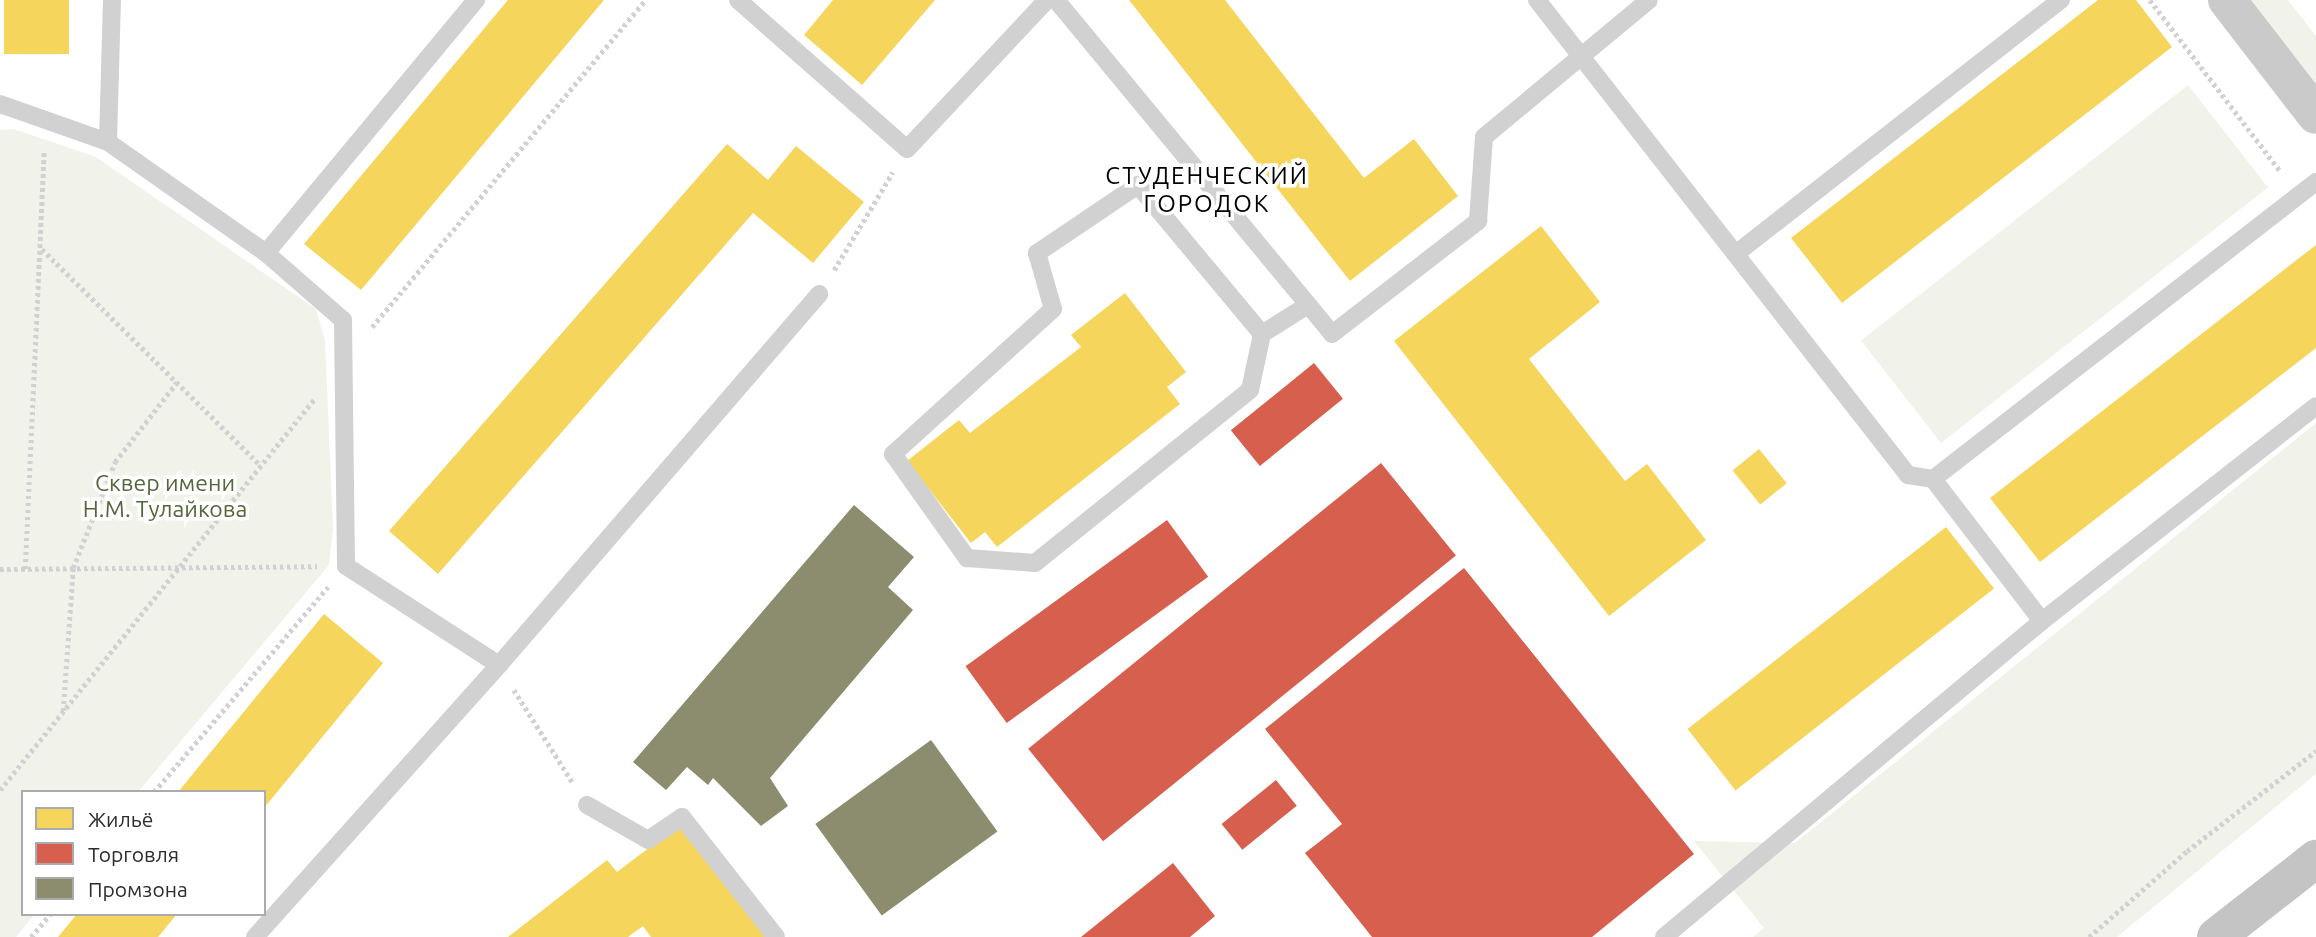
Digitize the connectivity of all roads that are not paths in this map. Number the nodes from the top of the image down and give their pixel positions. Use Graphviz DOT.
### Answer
graph roads {
  1 [pos="112,0"];
  2 [pos="476,0"];
  3 [pos="738,0"];
  4 [pos="1047,0"];
  5 [pos="1056,0"];
  6 [pos="1537,0"];
  7 [pos="1649,0"];
  8 [pos="2061,0"];
  9 [pos="2227,0"];
  10 [pos="1579,56"];
  11 [pos="0,104"];
  12 [pos="2316,115"];
  13 [pos="108,142"];
  14 [pos="2316,182"];
  15 [pos="1738,252"];
  16 [pos="266,253"];
  17 [pos="819,294"];
  18 [pos="1308,305"];
  19 [pos="1262,334"];
  20 [pos="2316,406"];
  21 [pos="1933,479"];
  22 [pos="2042,621"];
  23 [pos="499,665"];
  24 [pos="587,805"];
  25 [pos="2316,859"];
  26 [pos="255,937"];
  27 [pos="776,937"];
  28 [pos="1664,937"];
  29 [pos="2216,937"];
  1 -- 13 [label="lane"];
  2 -- 16 [label="lane"];
  3 -- 4 [label="lane"];
  5 -- 18 [label="lane"];
  6 -- 10 [label="lane"];
  7 -- 10 [label="lane"];
  8 -- 15 [label="lane"];
  9 -- 12 [label="main road"];
  10 -- 15 [label="lane"];
  10 -- 18 [label="lane"];
  11 -- 13 [label="lane"];
  13 -- 16 [label="lane"];
  14 -- 21 [label="lane"];
  15 -- 21 [label="lane"];
  16 -- 23 [label="lane"];
  17 -- 23 [label="lane"];
  18 -- 19 [label="lane"];
  19 -- 19 [label="lane"];
  20 -- 22 [label="lane"];
  21 -- 22 [label="lane"];
  22 -- 28 [label="lane"];
  23 -- 26 [label="lane"];
  24 -- 27 [label="lane"];
  25 -- 29 [label="main road"];
}
